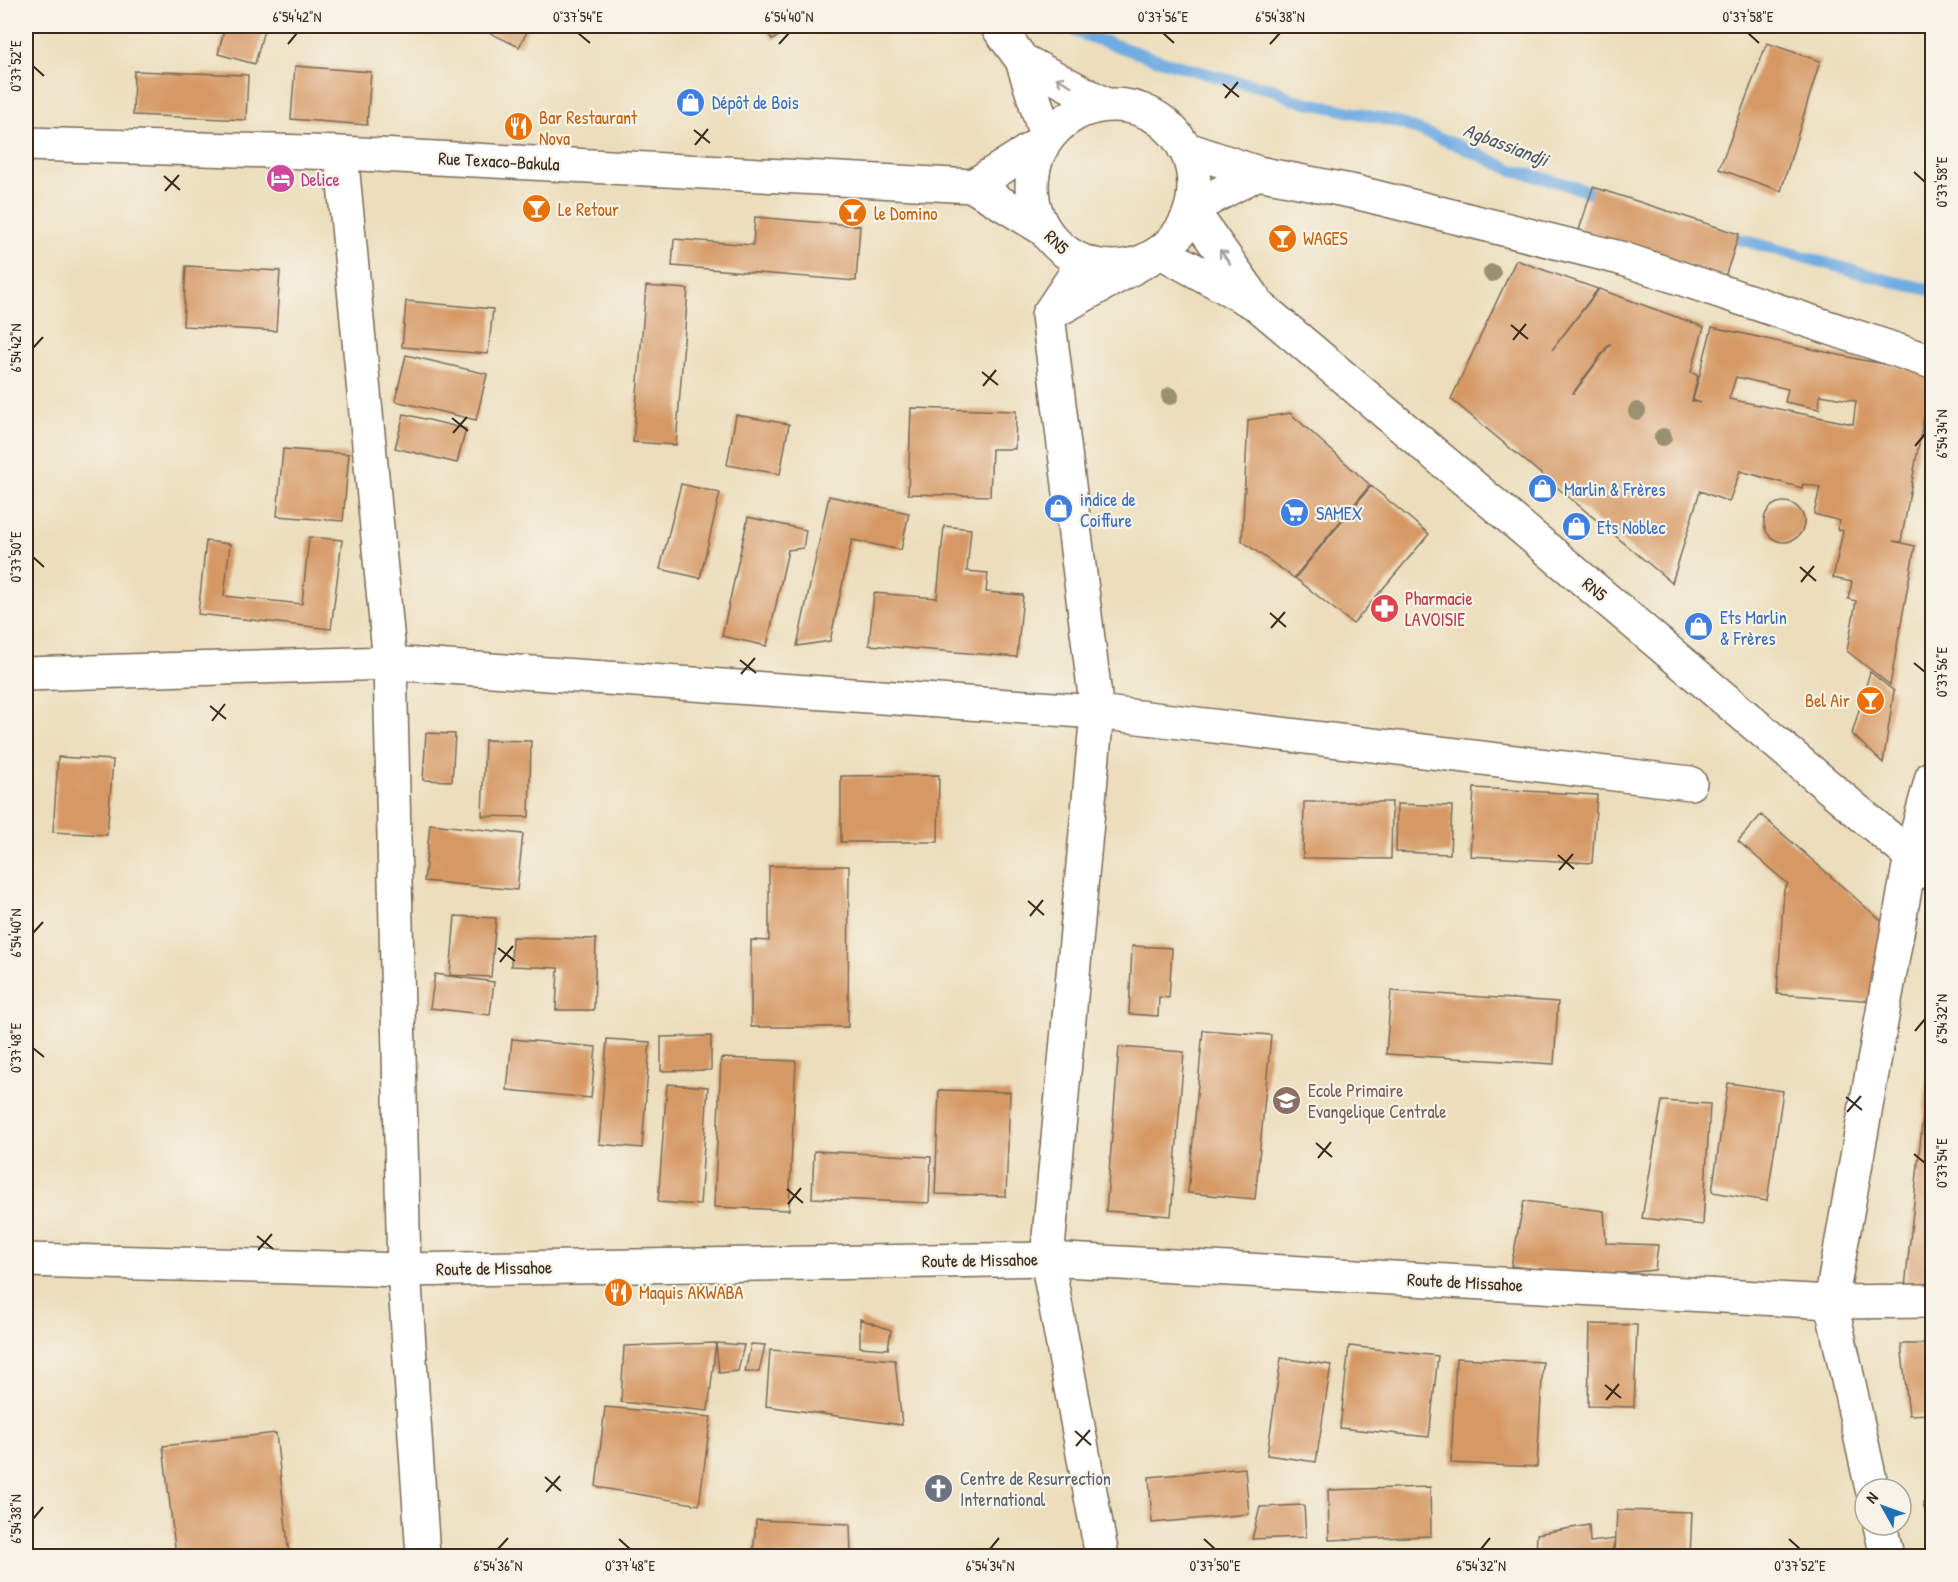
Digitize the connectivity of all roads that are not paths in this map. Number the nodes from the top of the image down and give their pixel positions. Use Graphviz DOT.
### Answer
graph roads {
  1 [pos="997,26"];
  2 [pos="1022,60"];
  3 [pos="1106,105"];
  4 [pos="1047,139"];
  5 [pos="26,144"];
  6 [pos="1184,148"];
  7 [pos="341,153"];
  8 [pos="1258,174"];
  9 [pos="973,186"];
  10 [pos="1191,209"];
  11 [pos="1042,228"];
  12 [pos="1161,252"];
  13 [pos="1083,263"];
  14 [pos="1258,305"];
  15 [pos="1048,315"];
  16 [pos="1932,362"];
  17 [pos="390,663"];
  18 [pos="26,674"];
  19 [pos="1097,712"];
  20 [pos="1932,777"];
  21 [pos="1690,783"];
  22 [pos="1922,865"];
  23 [pos="1047,1259"];
  24 [pos="26,1260"];
  25 [pos="404,1270"];
  26 [pos="1932,1301"];
  27 [pos="1831,1302"];
  28 [pos="1869,1477"];
  29 [pos="1883,1537"];
  30 [pos="423,1557"];
  31 [pos="1102,1557"];
  32 [pos="1887,1557"];
  1 -- 2 [label="street, RN5"];
  3 -- 2 [label="street, RN5, one-way"];
  2 -- 4 [label="street, RN5"];
  3 -- 4 [label="street, RN5"];
  3 -- 6 [label="street, RN5"];
  4 -- 9 [label="street"];
  4 -- 11 [label="street, RN5"];
  5 -- 7 [label="street, Rue Texaco-Bakula"];
  6 -- 8 [label="street"];
  6 -- 10 [label="street, RN5"];
  7 -- 9 [label="street, Rue Texaco-Bakula"];
  7 -- 17 [label="street"];
  8 -- 10 [label="street"];
  8 -- 16 [label="street"];
  9 -- 11 [label="street, Rue Texaco-Bakula"];
  10 -- 12 [label="street, RN5"];
  14 -- 10 [label="street, RN5 / RN5, one-way"];
  11 -- 13 [label="street, RN5"];
  12 -- 13 [label="street, RN5"];
  12 -- 14 [label="street, RN5 / RN5"];
  12 -- 15 [label="street"];
  13 -- 15 [label="street"];
  14 -- 22 [label="street, RN5 / RN5"];
  15 -- 19 [label="street"];
  17 -- 18 [label="street"];
  17 -- 19 [label="street"];
  17 -- 25 [label="street"];
  19 -- 21 [label="street"];
  19 -- 23 [label="street"];
  20 -- 22 [label="street"];
  22 -- 27 [label="street"];
  23 -- 25 [label="street, Route de Missahoe"];
  23 -- 27 [label="street, Route de Missahoe"];
  23 -- 31 [label="street"];
  24 -- 25 [label="street, Route de Missahoe"];
  25 -- 30 [label="street"];
  26 -- 27 [label="street, Route de Missahoe"];
  27 -- 28 [label="street"];
  29 -- 32 [label="street"];
}
